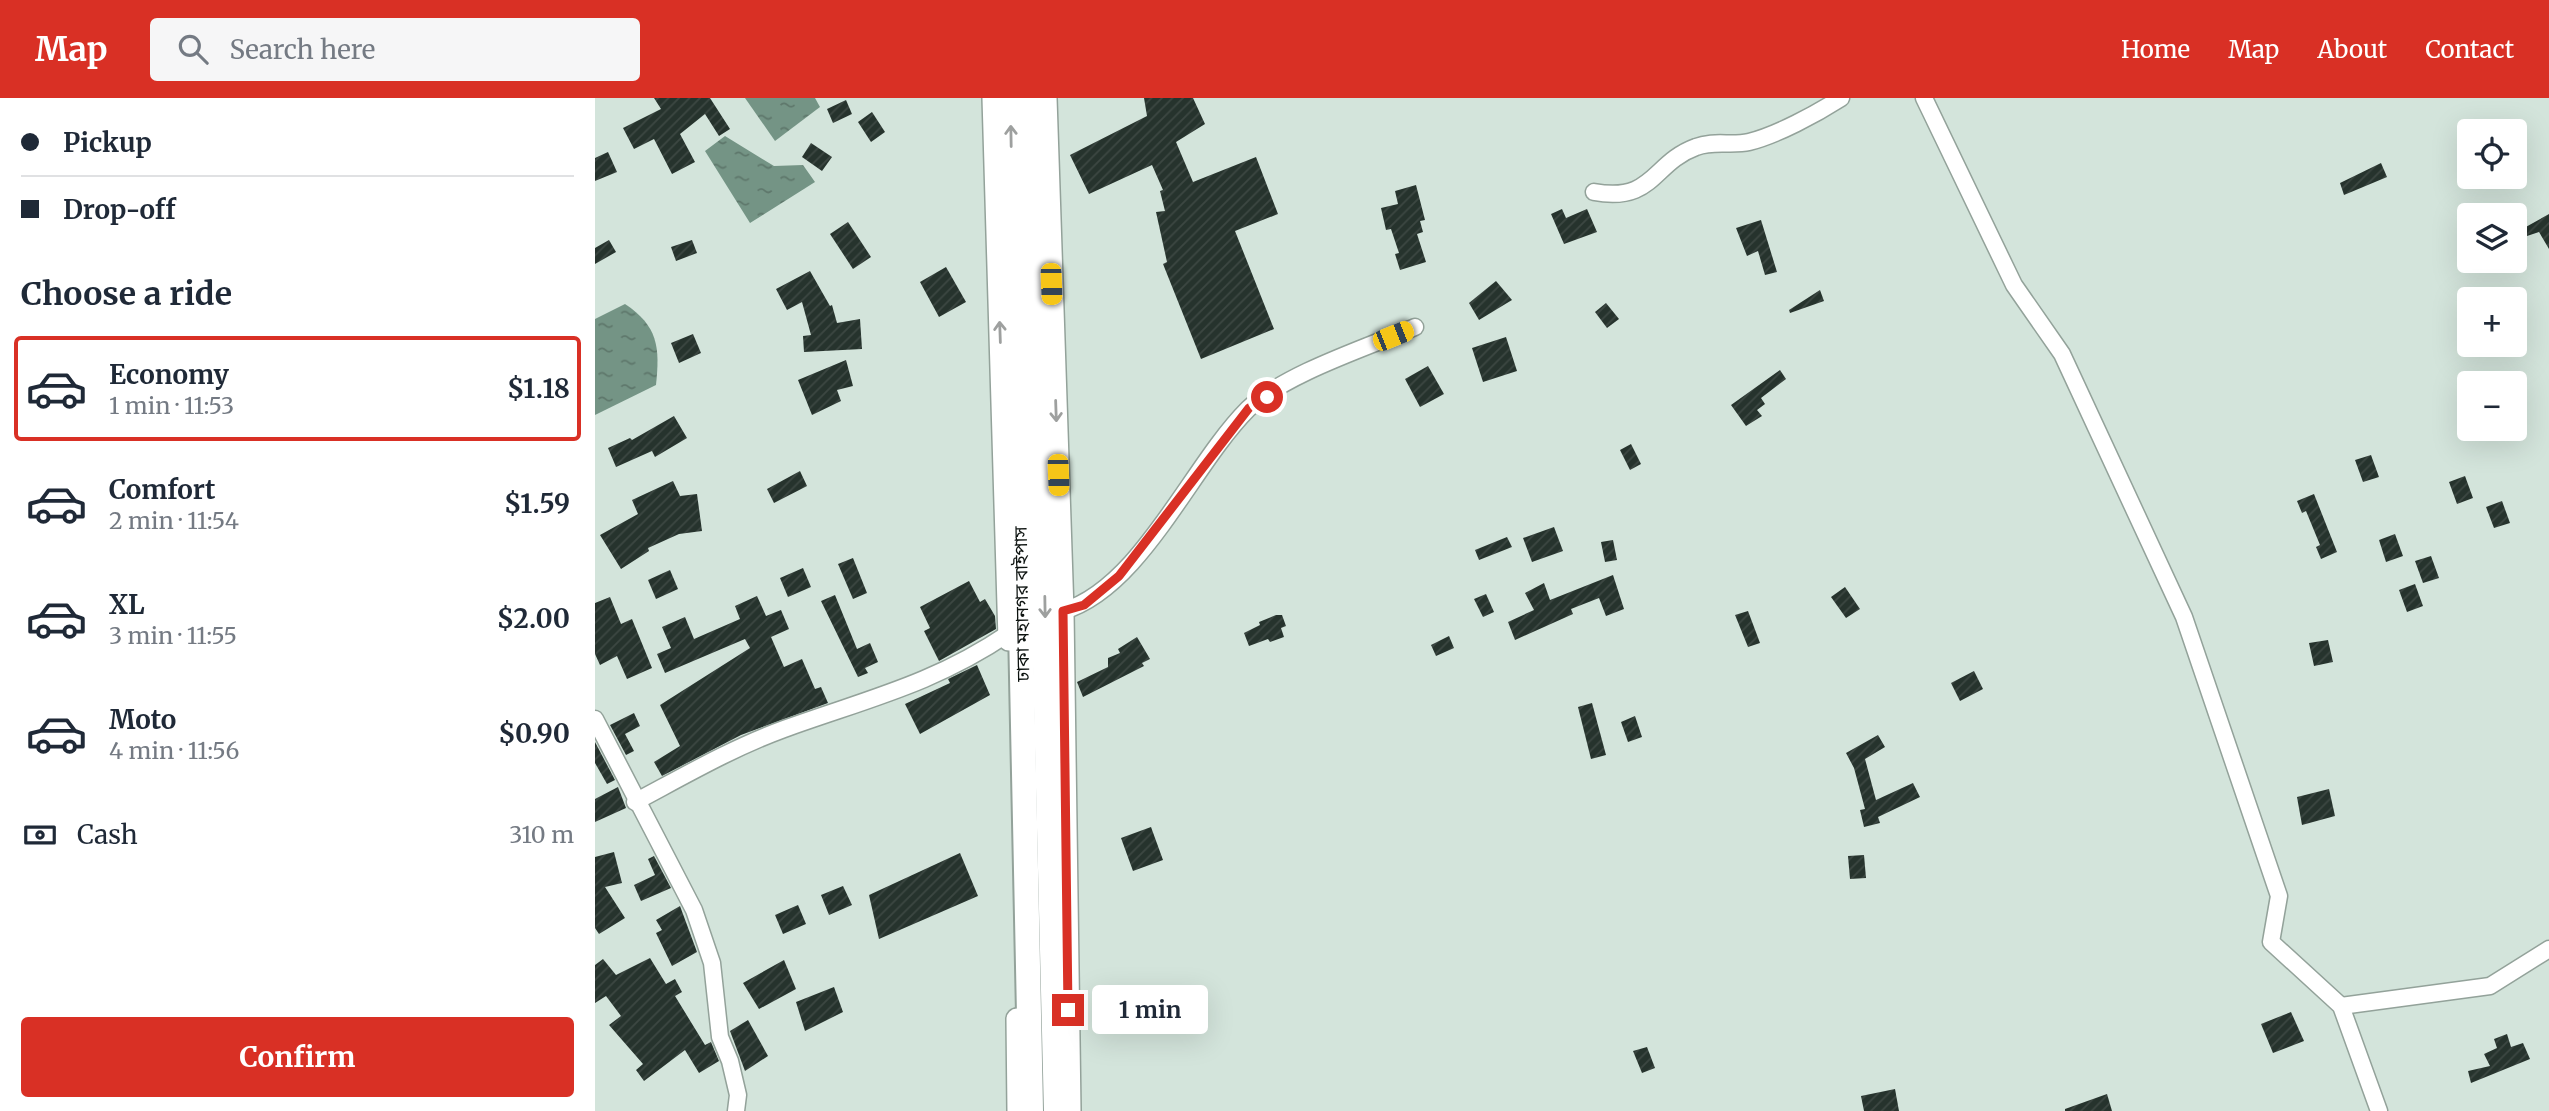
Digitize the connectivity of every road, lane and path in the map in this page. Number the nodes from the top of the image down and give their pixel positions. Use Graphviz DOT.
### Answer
graph roads {
  1 [pos="993,98"];
  2 [pos="1010,98"];
  3 [pos="1031,98"];
  4 [pos="1046,98"];
  5 [pos="1841,98"];
  6 [pos="1924,98"];
  7 [pos="1594,192"];
  8 [pos="1415,327"];
  9 [pos="1063,611"];
  10 [pos="1009,633"];
  11 [pos="595,719"];
  12 [pos="635,802"];
  13 [pos="2549,949"];
  14 [pos="2341,1006"];
  15 [pos="736,1111"];
  16 [pos="1018,1111"];
  17 [pos="1031,1111"];
  18 [pos="1056,1111"];
  19 [pos="1070,1111"];
  20 [pos="2379,1111"];
  10 -- 1 [label="main road, one-way"];
  17 -- 2 [label="highway, ঢাকা মহানগর বাইপাস, one-way"];
  3 -- 18 [label="highway, one-way"];
  4 -- 9 [label="main road, one-way"];
  5 -- 7 [label="street"];
  6 -- 14 [label="street"];
  8 -- 9 [label="street"];
  9 -- 19 [label="main road"];
  10 -- 12 [label="street"];
  10 -- 16 [label="main road"];
  11 -- 12 [label="street"];
  12 -- 15 [label="street"];
  13 -- 14 [label="street"];
  14 -- 20 [label="street"];
}
